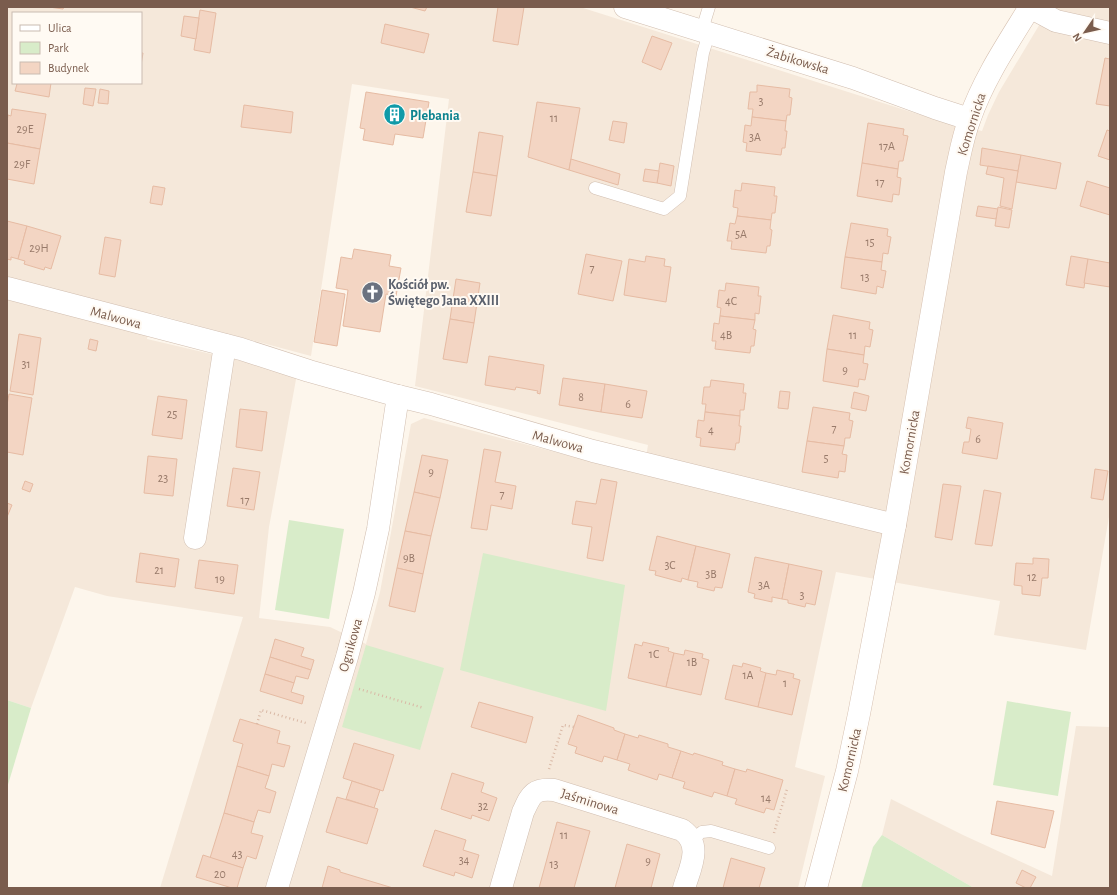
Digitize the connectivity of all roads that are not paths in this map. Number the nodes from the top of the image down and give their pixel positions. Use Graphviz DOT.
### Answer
graph roads {
  1 [pos="625,7"];
  2 [pos="709,7"];
  3 [pos="1030,7"];
  4 [pos="706,31"];
  5 [pos="1110,33"];
  6 [pos="970,119"];
  7 [pos="595,188"];
  8 [pos="7,288"];
  9 [pos="225,345"];
  10 [pos="398,396"];
  11 [pos="895,525"];
  12 [pos="195,538"];
  13 [pos="692,840"];
  14 [pos="769,848"];
  15 [pos="277,888"];
  16 [pos="501,888"];
  17 [pos="684,888"];
  18 [pos="816,888"];
  1 -- 4 [label="street, Żabikowska"];
  2 -- 4 [label="lane"];
  3 -- 5 [label="street"];
  3 -- 6 [label="street, Komornicka"];
  4 -- 6 [label="street, Żabikowska"];
  4 -- 7 [label="lane"];
  6 -- 11 [label="street, Komornicka"];
  8 -- 9 [label="street, Malwowa"];
  9 -- 10 [label="street, Malwowa"];
  9 -- 12 [label="street"];
  10 -- 11 [label="street, Malwowa"];
  10 -- 15 [label="street, Ognikowa"];
  11 -- 18 [label="street, Komornicka"];
  13 -- 14 [label="lane"];
  13 -- 16 [label="street, Jaśminowa"];
  13 -- 17 [label="street"];
}
